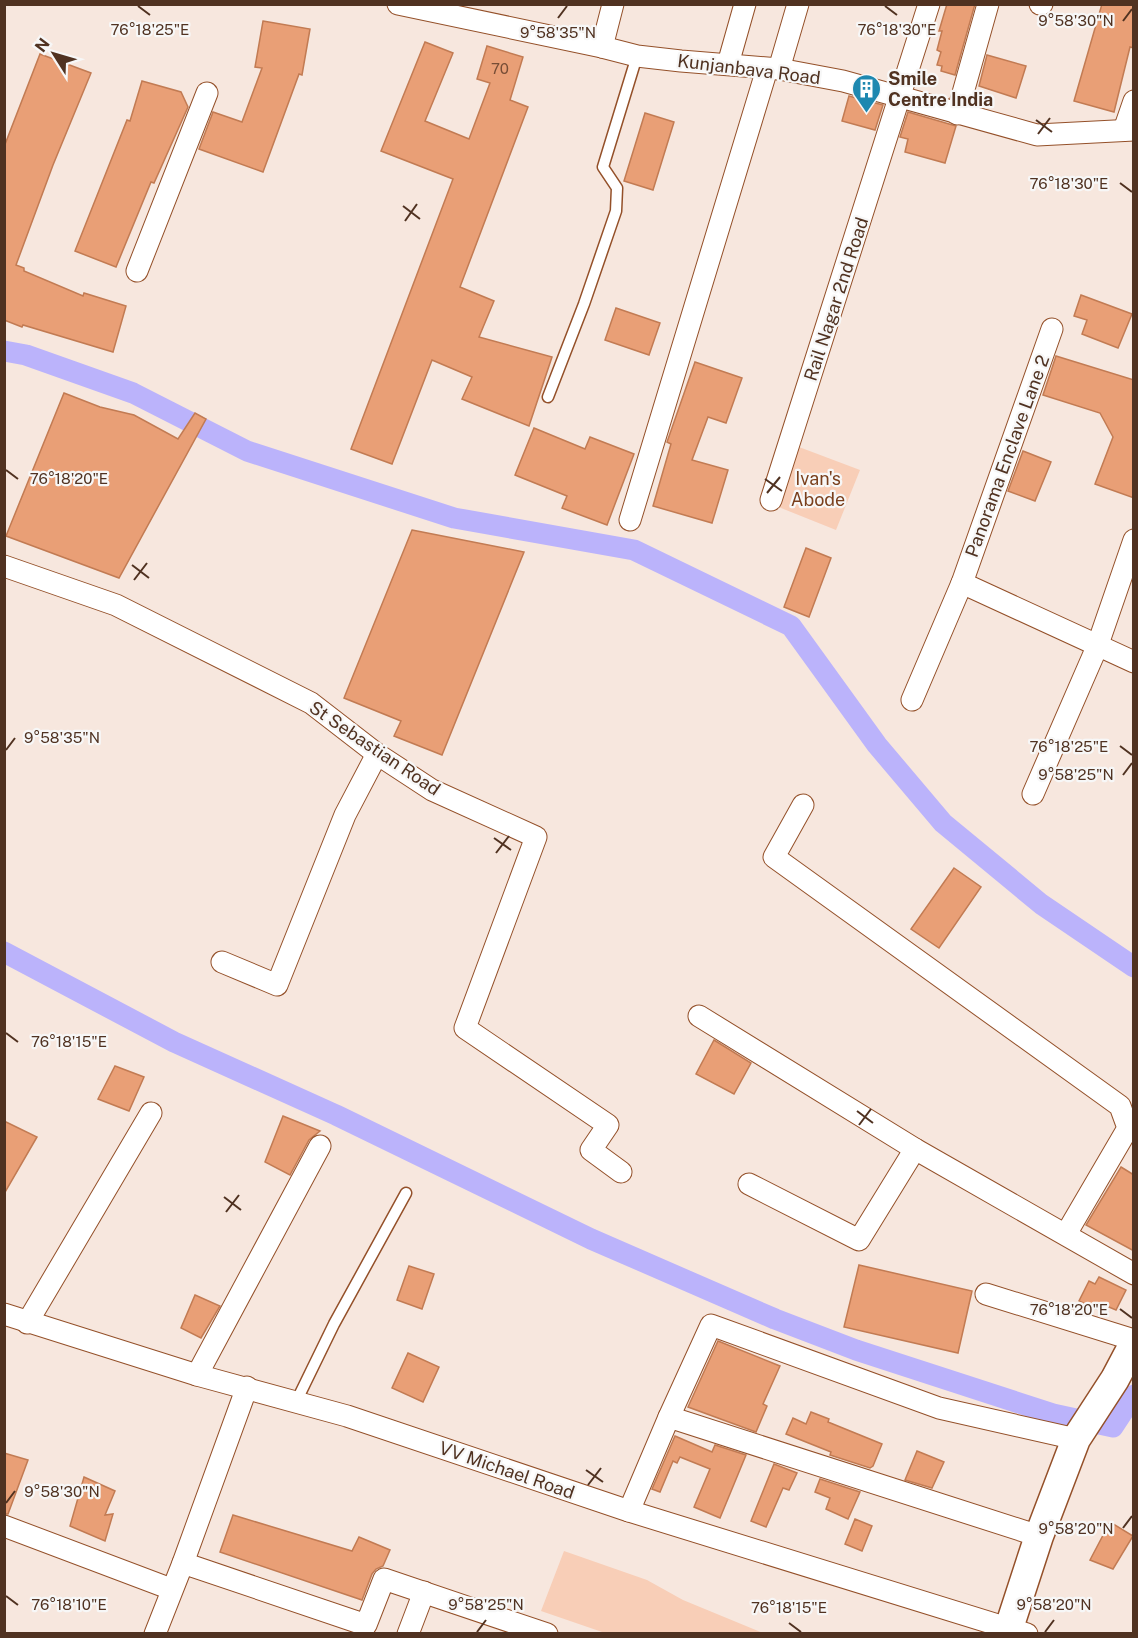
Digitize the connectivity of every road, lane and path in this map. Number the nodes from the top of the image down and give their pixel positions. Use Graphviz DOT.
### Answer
graph roads {
  1 [pos="398,4"];
  2 [pos="613,4"];
  3 [pos="745,4"];
  4 [pos="798,4"];
  5 [pos="929,4"];
  6 [pos="988,4"];
  7 [pos="421,7"];
  8 [pos="602,47"];
  9 [pos="637,56"];
  10 [pos="728,64"];
  11 [pos="773,69"];
  12 [pos="207,93"];
  13 [pos="900,99"];
  14 [pos="1134,101"];
  15 [pos="957,114"];
  16 [pos="1129,130"];
  17 [pos="137,271"];
  18 [pos="1052,329"];
  19 [pos="548,397"];
  20 [pos="771,500"];
  21 [pos="630,520"];
  22 [pos="1134,540"];
  23 [pos="4,566"];
  24 [pos="962,583"];
  25 [pos="1097,646"];
  26 [pos="1134,662"];
  27 [pos="912,700"];
  28 [pos="377,754"];
  29 [pos="1033,794"];
  30 [pos="803,805"];
  31 [pos="222,962"];
  32 [pos="699,1016"];
  33 [pos="151,1113"];
  34 [pos="320,1146"];
  35 [pos="915,1149"];
  36 [pos="621,1172"];
  37 [pos="749,1184"];
  38 [pos="406,1193"];
  39 [pos="1066,1234"];
  40 [pos="1134,1274"];
  41 [pos="986,1294"];
  42 [pos="4,1314"];
  43 [pos="27,1323"];
  44 [pos="1134,1341"];
  45 [pos="197,1375"];
  46 [pos="247,1387"];
  47 [pos="296,1402"];
  48 [pos="669,1417"];
  49 [pos="1076,1439"];
  50 [pos="629,1511"];
  51 [pos="4,1526"];
  52 [pos="1039,1536"];
  53 [pos="183,1563"];
  54 [pos="171,1589"];
  55 [pos="424,1592"];
  56 [pos="496,1625"];
  57 [pos="1015,1631"];
  58 [pos="155,1634"];
  59 [pos="408,1634"];
  60 [pos="547,1634"];
  1 -- 7 [label="street, Kunjanbava Road"];
  2 -- 8 [label="street"];
  3 -- 10 [label="street"];
  4 -- 11 [label="street"];
  5 -- 13 [label="street, Rail Nagar 2nd Road"];
  6 -- 15 [label="street"];
  7 -- 8 [label="street, Kunjanbava Road"];
  8 -- 9 [label="street, Kunjanbava Road"];
  9 -- 10 [label="street, Kunjanbava Road"];
  9 -- 19 [label="lane"];
  10 -- 11 [label="street, Kunjanbava Road"];
  11 -- 13 [label="street, Kunjanbava Road"];
  11 -- 21 [label="street"];
  12 -- 17 [label="street"];
  13 -- 15 [label="street, Kunjanbava Road"];
  13 -- 20 [label="street, Rail Nagar 2nd Road"];
  14 -- 16 [label="street"];
  15 -- 16 [label="street, Kunjanbava Road"];
  18 -- 24 [label="street, Panorama Enclave Lane 2"];
  22 -- 25 [label="street"];
  23 -- 28 [label="street, St Sebastian Road"];
  24 -- 25 [label="street"];
  24 -- 27 [label="street, Panorama Enclave Lane 2"];
  25 -- 26 [label="street"];
  25 -- 29 [label="street"];
  28 -- 31 [label="street"];
  28 -- 36 [label="street, St Sebastian Road"];
  30 -- 39 [label="street"];
  32 -- 35 [label="street"];
  33 -- 43 [label="street"];
  34 -- 45 [label="street"];
  35 -- 37 [label="street"];
  35 -- 39 [label="street"];
  38 -- 47 [label="lane"];
  39 -- 40 [label="street"];
  41 -- 44 [label="street"];
  42 -- 43 [label="street, VV Michael Road"];
  43 -- 45 [label="street, VV Michael Road"];
  44 -- 49 [label="main road"];
  45 -- 46 [label="street, VV Michael Road"];
  46 -- 47 [label="street, VV Michael Road"];
  46 -- 53 [label="street"];
  47 -- 50 [label="street, VV Michael Road"];
  48 -- 49 [label="street"];
  48 -- 50 [label="street"];
  48 -- 52 [label="street"];
  49 -- 52 [label="main road"];
  50 -- 57 [label="street, VV Michael Road"];
  51 -- 54 [label="street"];
  52 -- 57 [label="main road"];
  53 -- 54 [label="street"];
  53 -- 55 [label="street"];
  54 -- 58 [label="street"];
  55 -- 56 [label="street"];
  55 -- 59 [label="street"];
  56 -- 60 [label="street"];
}
